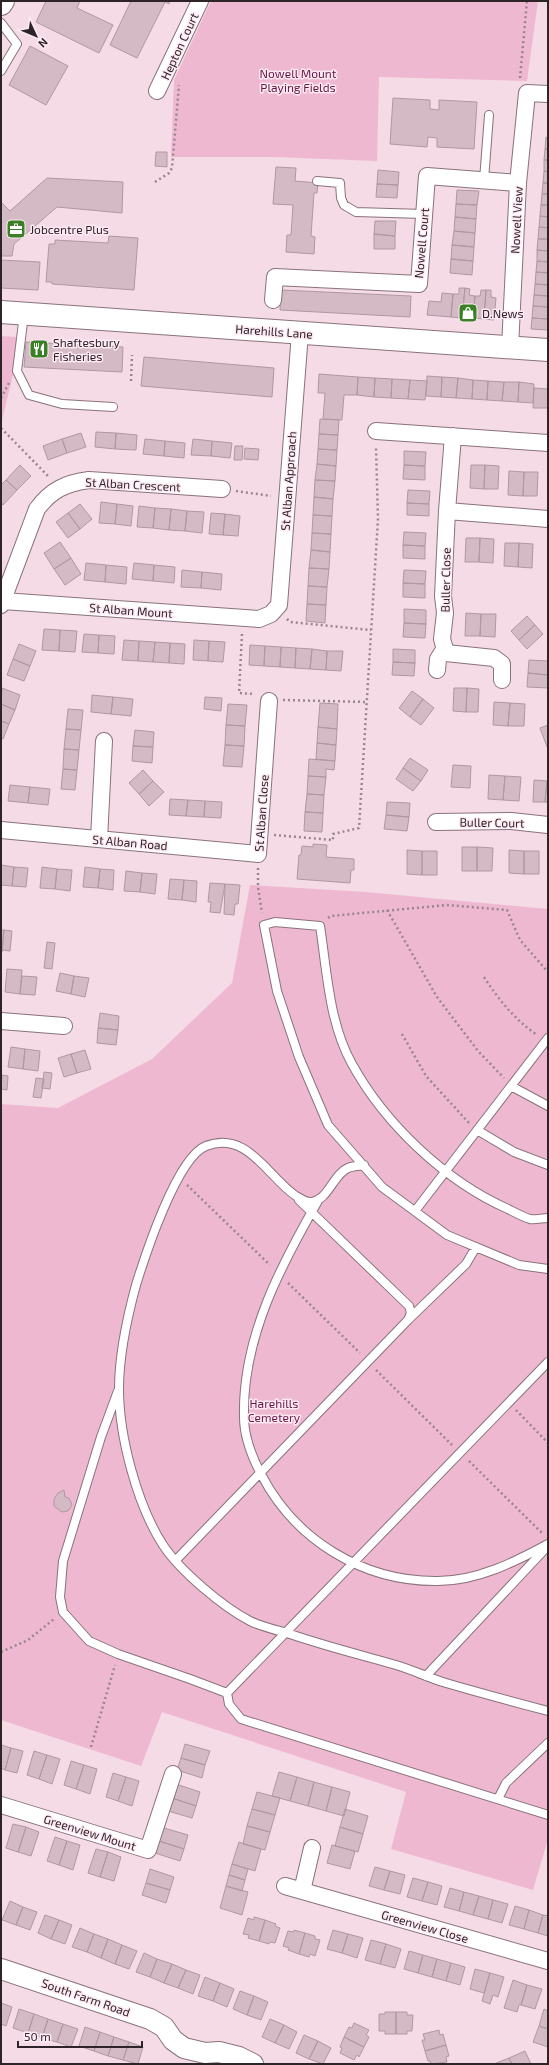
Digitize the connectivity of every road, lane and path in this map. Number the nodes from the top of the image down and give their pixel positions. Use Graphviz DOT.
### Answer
graph roads {
  1 [pos="2,1"];
  2 [pos="200,1"];
  3 [pos="527,1"];
  4 [pos="1,4"];
  5 [pos="1,23"];
  6 [pos="1,71"];
  7 [pos="180,77"];
  8 [pos="158,91"];
  9 [pos="527,93"];
  10 [pos="548,94"];
  11 [pos="489,115"];
  12 [pos="484,180"];
  13 [pos="317,181"];
  14 [pos="155,182"];
  15 [pos="518,183"];
  16 [pos="424,214"];
  17 [pos="273,300"];
  18 [pos="1,312"];
  19 [pos="24,314"];
  20 [pos="300,333"];
  21 [pos="510,348"];
  22 [pos="548,350"];
  23 [pos="132,355"];
  24 [pos="131,381"];
  25 [pos="2,394"];
  26 [pos="1,400"];
  27 [pos="113,407"];
  28 [pos="1,428"];
  29 [pos="376,431"];
  30 [pos="453,436"];
  31 [pos="548,442"];
  32 [pos="59,488"];
  33 [pos="222,489"];
  34 [pos="257,493"];
  35 [pos="272,496"];
  36 [pos="447,511"];
  37 [pos="548,519"];
  38 [pos="2,603"];
  39 [pos="275,610"];
  40 [pos="243,617"];
  41 [pos="371,630"];
  42 [pos="445,648"];
  43 [pos="437,670"];
  44 [pos="502,680"];
  45 [pos="269,701"];
  46 [pos="366,702"];
  47 [pos="104,741"];
  48 [pos="436,822"];
  49 [pos="548,825"];
  50 [pos="1,830"];
  51 [pos="260,834"];
  52 [pos="99,839"];
  53 [pos="258,854"];
  54 [pos="387,910"];
  55 [pos="264,925"];
  56 [pos="320,926"];
  57 [pos="548,972"];
  58 [pos="484,977"];
  59 [pos="1,1021"];
  60 [pos="64,1026"];
  61 [pos="402,1034"];
  62 [pos="547,1040"];
  63 [pos="511,1086"];
  64 [pos="548,1106"];
  65 [pos="477,1130"];
  66 [pos="364,1165"];
  67 [pos="548,1165"];
  68 [pos="446,1171"];
  69 [pos="293,1194"];
  70 [pos="319,1199"];
  71 [pos="415,1210"];
  72 [pos="312,1212"];
  73 [pos="548,1218"];
  74 [pos="476,1247"];
  75 [pos="548,1269"];
  76 [pos="408,1320"];
  77 [pos="548,1362"];
  78 [pos="119,1388"];
  79 [pos="508,1403"];
  80 [pos="548,1443"];
  81 [pos="260,1473"];
  82 [pos="548,1545"];
  83 [pos="176,1560"];
  84 [pos="353,1563"];
  85 [pos="63,1612"];
  86 [pos="286,1633"];
  87 [pos="1,1652"];
  88 [pos="118,1654"];
  89 [pos="426,1676"];
  90 [pos="227,1693"];
  91 [pos="548,1711"];
  92 [pos="548,1743"];
  93 [pos="90,1747"];
  94 [pos="173,1774"];
  95 [pos="498,1799"];
  96 [pos="1,1805"];
  97 [pos="548,1815"];
  98 [pos="312,1848"];
  99 [pos="285,1886"];
  100 [pos="302,1891"];
  101 [pos="548,1961"];
  102 [pos="1,1969"];
  103 [pos="182,2056"];
  104 [pos="253,2064"];
  1 -- 4 [label="main road"];
  2 -- 8 [label="street, Hepton Court"];
  3 -- 9 [label="path"];
  5 -- 6 [label="lane"];
  7 -- 14 [label="path"];
  9 -- 10 [label="street"];
  9 -- 15 [label="street, Nowell View"];
  11 -- 12 [label="lane"];
  12 -- 15 [label="street, Nowell Court"];
  12 -- 16 [label="street, Nowell Court"];
  13 -- 16 [label="lane"];
  15 -- 21 [label="street, Nowell View"];
  16 -- 17 [label="street, Nowell Court"];
  18 -- 19 [label="main road, Harehills Lane"];
  19 -- 20 [label="main road, Harehills Lane"];
  19 -- 27 [label="lane"];
  20 -- 21 [label="main road, Harehills Lane"];
  20 -- 39 [label="street, St Alban Approach"];
  21 -- 22 [label="main road, Harehills Lane"];
  23 -- 24 [label="path"];
  25 -- 26 [label="path"];
  28 -- 32 [label="path"];
  29 -- 30 [label="street"];
  29 -- 41 [label="path"];
  30 -- 31 [label="street"];
  30 -- 36 [label="street, Buller Close"];
  32 -- 33 [label="street, St Alban Crescent"];
  32 -- 38 [label="street, St Alban Crescent"];
  34 -- 35 [label="path"];
  36 -- 37 [label="street"];
  36 -- 42 [label="street, Buller Close"];
  38 -- 40 [label="street, St Alban Mount"];
  39 -- 40 [label="street, St Alban Mount"];
  39 -- 41 [label="path"];
  40 -- 45 [label="path"];
  41 -- 46 [label="path"];
  42 -- 43 [label="street, Buller Close"];
  42 -- 44 [label="street"];
  45 -- 46 [label="path"];
  45 -- 51 [label="street, St Alban Close"];
  46 -- 51 [label="path"];
  47 -- 52 [label="street"];
  48 -- 49 [label="street, Buller Court"];
  50 -- 52 [label="street, St Alban Road"];
  51 -- 53 [label="street, St Alban Close"];
  52 -- 53 [label="street, St Alban Road"];
  53 -- 55 [label="path, St Alban Close"];
  54 -- 56 [label="path"];
  54 -- 57 [label="path"];
  54 -- 63 [label="path"];
  55 -- 56 [label="lane"];
  55 -- 66 [label="lane"];
  56 -- 68 [label="lane"];
  58 -- 62 [label="path"];
  59 -- 60 [label="street"];
  61 -- 65 [label="path"];
  62 -- 63 [label="lane"];
  63 -- 64 [label="lane"];
  63 -- 65 [label="lane"];
  65 -- 67 [label="lane"];
  65 -- 68 [label="lane"];
  66 -- 70 [label="lane"];
  66 -- 71 [label="lane"];
  68 -- 71 [label="lane"];
  68 -- 73 [label="lane"];
  69 -- 70 [label="lane"];
  69 -- 72 [label="lane"];
  69 -- 78 [label="lane"];
  70 -- 72 [label="lane"];
  71 -- 74 [label="lane"];
  72 -- 76 [label="lane"];
  72 -- 81 [label="lane"];
  74 -- 75 [label="lane"];
  74 -- 76 [label="lane"];
  76 -- 81 [label="lane"];
  77 -- 79 [label="lane"];
  78 -- 83 [label="lane"];
  78 -- 85 [label="lane"];
  79 -- 80 [label="path"];
  79 -- 84 [label="lane"];
  81 -- 83 [label="lane"];
  81 -- 84 [label="lane"];
  82 -- 84 [label="lane"];
  82 -- 89 [label="lane"];
  83 -- 86 [label="lane"];
  84 -- 86 [label="lane"];
  85 -- 87 [label="path"];
  85 -- 88 [label="lane"];
  86 -- 89 [label="lane"];
  86 -- 90 [label="lane"];
  88 -- 90 [label="lane"];
  88 -- 93 [label="path"];
  89 -- 91 [label="lane"];
  90 -- 95 [label="lane"];
  92 -- 95 [label="lane"];
  94 -- 96 [label="street, Greenview Mount"];
  95 -- 97 [label="lane"];
  98 -- 100 [label="street"];
  99 -- 100 [label="street, Greenview Close"];
  100 -- 101 [label="street, Greenview Close"];
  102 -- 103 [label="street, South Farm Road"];
  103 -- 104 [label="street, South Farm Road"];
}
